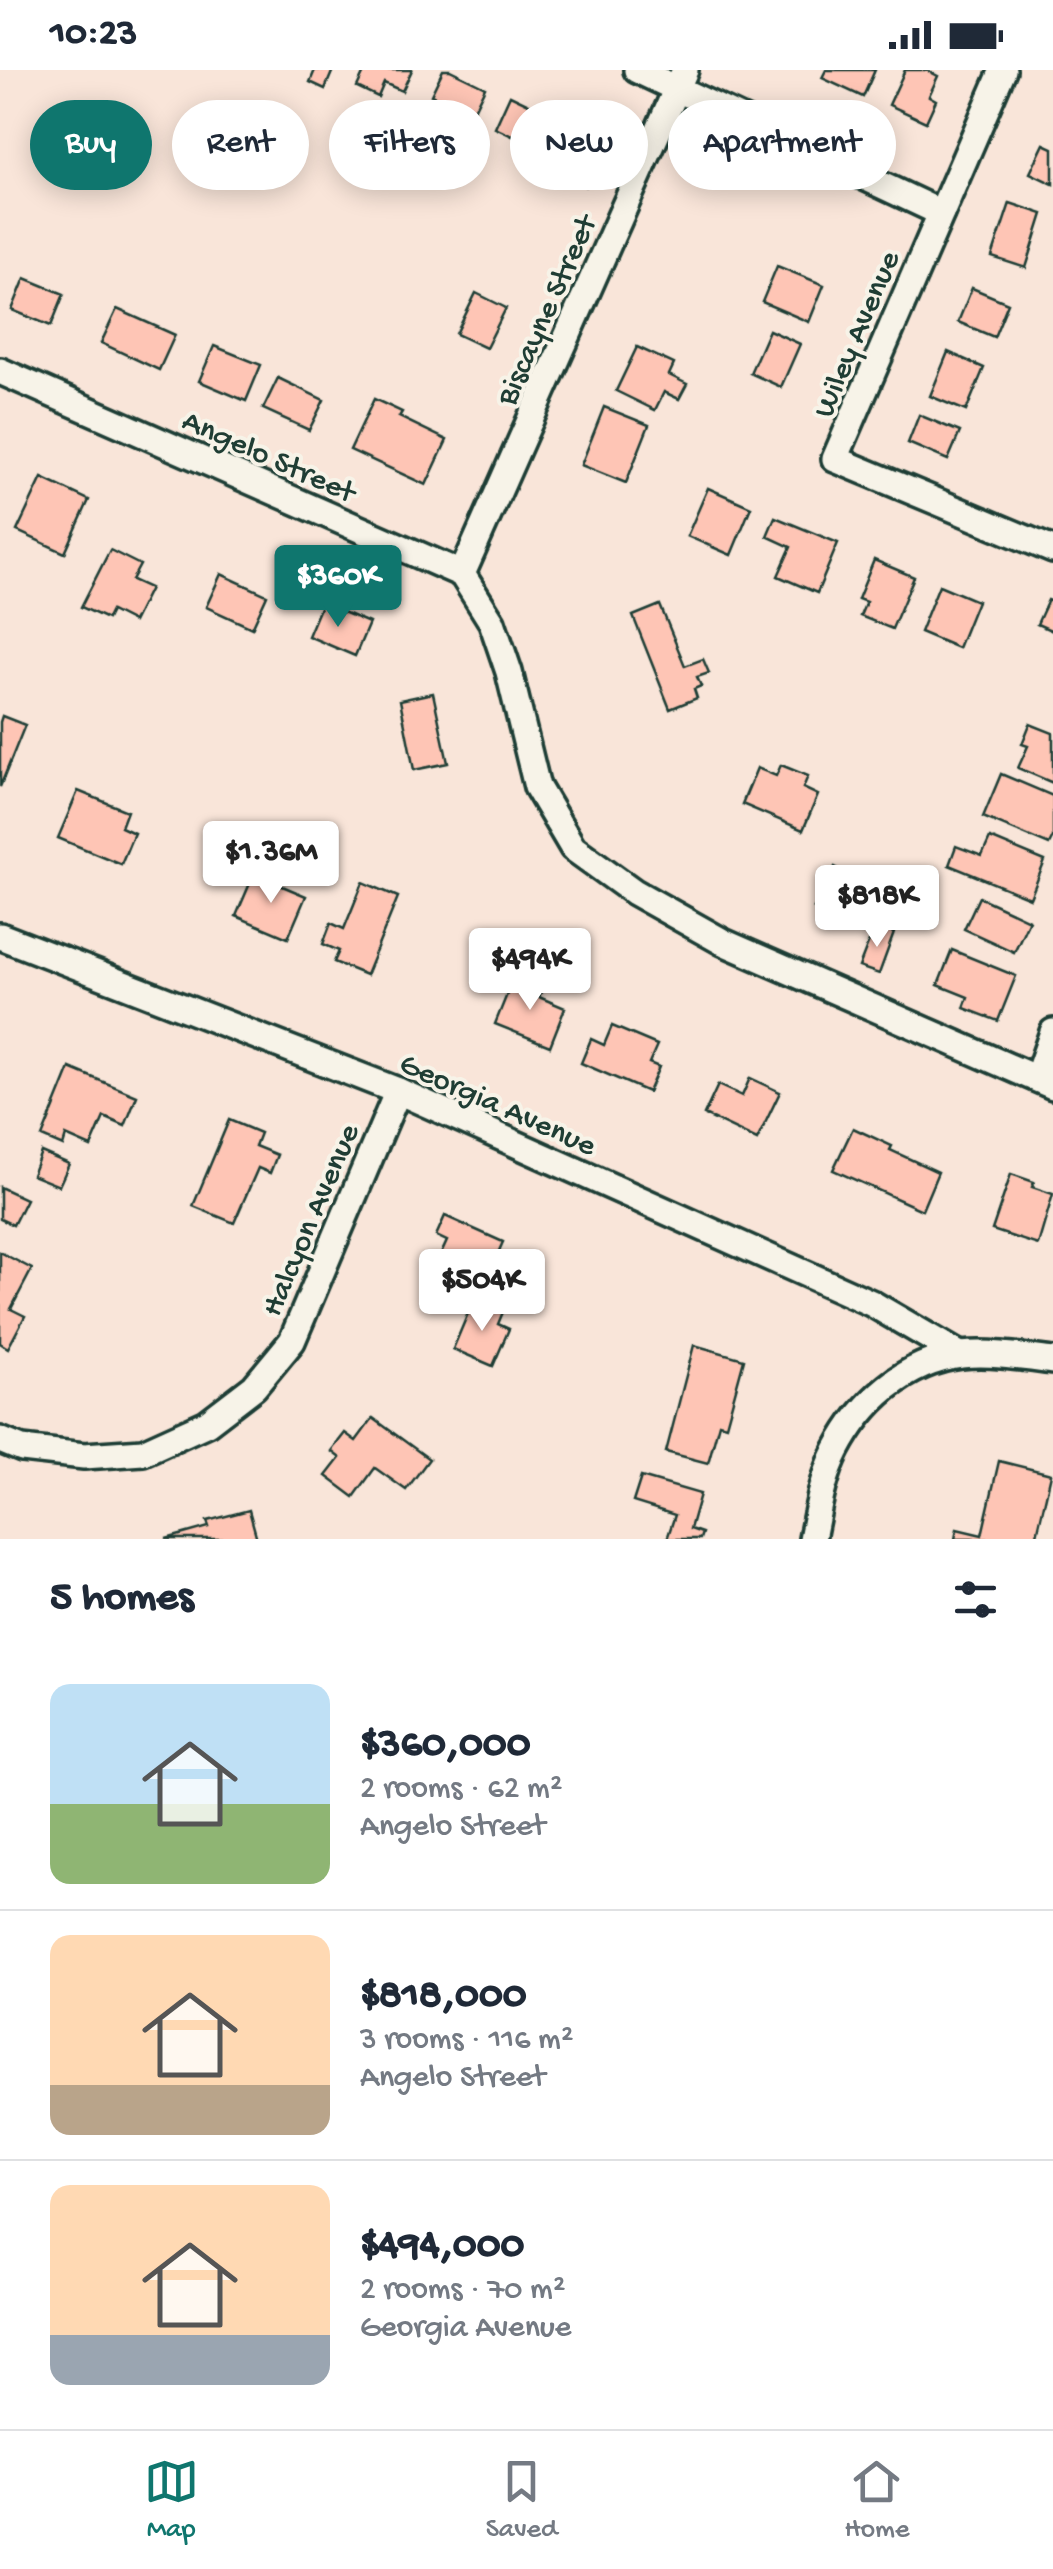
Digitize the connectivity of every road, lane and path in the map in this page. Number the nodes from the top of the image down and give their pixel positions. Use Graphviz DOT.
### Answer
graph roads {
  1 [pos="637,70"];
  2 [pos="1003,70"];
  3 [pos="681,79"];
  4 [pos="941,213"];
  5 [pos="0,372"];
  6 [pos="1053,550"];
  7 [pos="462,574"];
  8 [pos="0,936"];
  9 [pos="1053,1032"];
  10 [pos="1045,1082"];
  11 [pos="398,1091"];
  12 [pos="960,1355"];
  13 [pos="1053,1361"];
  14 [pos="0,1440"];
  15 [pos="812,1539"];
  1 -- 3 [label="street"];
  2 -- 4 [label="street, Wiley Avenue"];
  3 -- 4 [label="street"];
  3 -- 7 [label="street, Biscayne Street"];
  4 -- 6 [label="street, Wiley Avenue"];
  5 -- 7 [label="street, Angelo Street"];
  7 -- 10 [label="street"];
  8 -- 11 [label="street, Georgia Avenue"];
  9 -- 10 [label="street"];
  11 -- 12 [label="street, Georgia Avenue"];
  11 -- 14 [label="street, Halcyon Avenue"];
  12 -- 13 [label="street"];
  12 -- 15 [label="street"];
}
